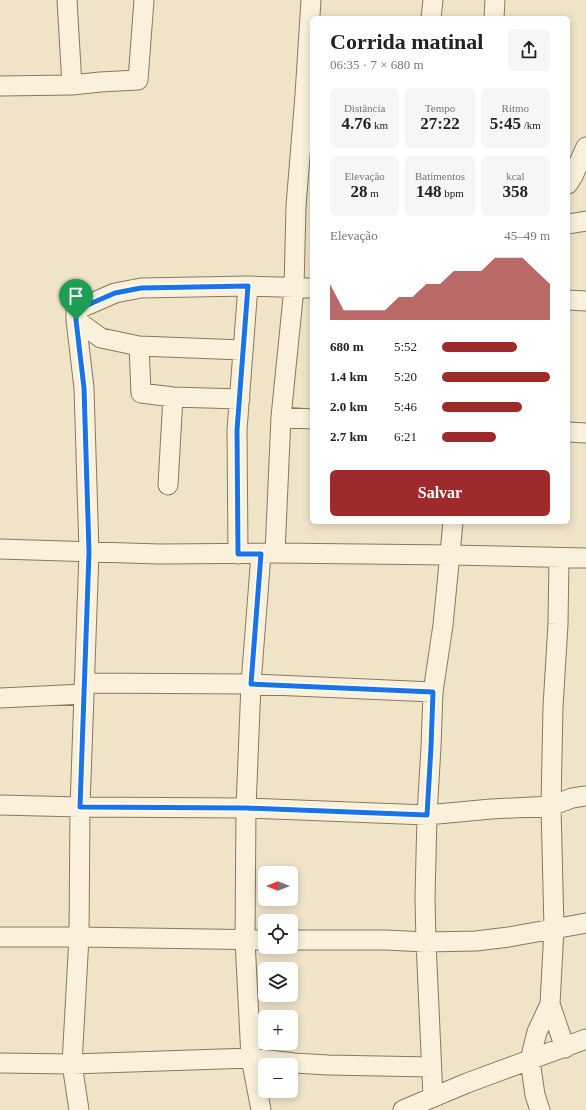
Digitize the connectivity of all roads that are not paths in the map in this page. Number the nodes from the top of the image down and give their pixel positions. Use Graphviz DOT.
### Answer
graph roads {
  1 [pos="67,0"];
  2 [pos="144,0"];
  3 [pos="311,0"];
  4 [pos="433,0"];
  5 [pos="495,0"];
  6 [pos="431,16"];
  7 [pos="494,16"];
  8 [pos="72,85"];
  9 [pos="0,86"];
  10 [pos="586,147"];
  11 [pos="570,181"];
  12 [pos="586,221"];
  13 [pos="570,224"];
  14 [pos="248,286"];
  15 [pos="303,288"];
  16 [pos="570,300"];
  17 [pos="586,301"];
  18 [pos="76,320"];
  19 [pos="138,346"];
  20 [pos="243,350"];
  21 [pos="172,397"];
  22 [pos="240,398"];
  23 [pos="281,417"];
  24 [pos="310,419"];
  25 [pos="570,432"];
  26 [pos="586,433"];
  27 [pos="168,485"];
  28 [pos="452,524"];
  29 [pos="0,549"];
  30 [pos="89,552"];
  31 [pos="268,553"];
  32 [pos="238,554"];
  33 [pos="450,555"];
  34 [pos="559,558"];
  35 [pos="586,558"];
  36 [pos="251,684"];
  37 [pos="84,688"];
  38 [pos="433,692"];
  39 [pos="0,698"];
  40 [pos="586,796"];
  41 [pos="0,805"];
  42 [pos="551,806"];
  43 [pos="80,807"];
  44 [pos="246,808"];
  45 [pos="427,815"];
  46 [pos="586,923"];
  47 [pos="554,929"];
  48 [pos="79,936"];
  49 [pos="0,937"];
  50 [pos="245,940"];
  51 [pos="258,940"];
  52 [pos="298,940"];
  53 [pos="426,942"];
  54 [pos="550,1004"];
  55 [pos="586,1039"];
  56 [pos="565,1048"];
  57 [pos="251,1058"];
  58 [pos="530,1060"];
  59 [pos="0,1063"];
  60 [pos="72,1064"];
  61 [pos="432,1067"];
  62 [pos="433,1096"];
  63 [pos="79,1110"];
  64 [pos="261,1110"];
  65 [pos="403,1110"];
  66 [pos="540,1110"];
  1 -- 8 [label="street"];
  2 -- 8 [label="street"];
  3 -- 15 [label="street"];
  4 -- 6 [label="street"];
  5 -- 7 [label="street"];
  8 -- 9 [label="street"];
  10 -- 11 [label="street"];
  12 -- 13 [label="street"];
  14 -- 15 [label="street"];
  14 -- 18 [label="street"];
  14 -- 20 [label="street"];
  15 -- 23 [label="street"];
  16 -- 17 [label="street"];
  18 -- 19 [label="street"];
  18 -- 30 [label="street"];
  19 -- 20 [label="street"];
  19 -- 21 [label="street"];
  20 -- 22 [label="street"];
  21 -- 22 [label="street"];
  21 -- 27 [label="street"];
  22 -- 32 [label="street"];
  23 -- 24 [label="street"];
  23 -- 31 [label="street"];
  25 -- 26 [label="street"];
  28 -- 33 [label="street"];
  29 -- 30 [label="street"];
  30 -- 32 [label="street"];
  30 -- 37 [label="street"];
  31 -- 32 [label="street"];
  31 -- 33 [label="street"];
  31 -- 36 [label="street"];
  33 -- 34 [label="street"];
  33 -- 38 [label="street"];
  34 -- 35 [label="street"];
  34 -- 42 [label="street"];
  36 -- 37 [label="street"];
  36 -- 38 [label="street"];
  36 -- 44 [label="street"];
  37 -- 39 [label="street"];
  37 -- 43 [label="street"];
  38 -- 45 [label="street"];
  40 -- 42 [label="street"];
  41 -- 43 [label="street"];
  42 -- 45 [label="street"];
  42 -- 47 [label="street"];
  43 -- 44 [label="street"];
  43 -- 48 [label="street"];
  44 -- 45 [label="street"];
  44 -- 50 [label="street"];
  45 -- 53 [label="street"];
  46 -- 47 [label="street"];
  47 -- 53 [label="street"];
  47 -- 54 [label="street"];
  48 -- 49 [label="street"];
  48 -- 50 [label="street"];
  48 -- 60 [label="street"];
  50 -- 51 [label="street"];
  50 -- 57 [label="street"];
  52 -- 53 [label="street"];
  53 -- 61 [label="street"];
  54 -- 56 [label="street"];
  54 -- 58 [label="street"];
  55 -- 56 [label="street"];
  56 -- 58 [label="street"];
  57 -- 60 [label="street"];
  57 -- 61 [label="street"];
  57 -- 64 [label="street"];
  58 -- 62 [label="street"];
  58 -- 66 [label="street"];
  59 -- 60 [label="street"];
  60 -- 63 [label="street"];
  61 -- 62 [label="street"];
  62 -- 65 [label="street"];
}
